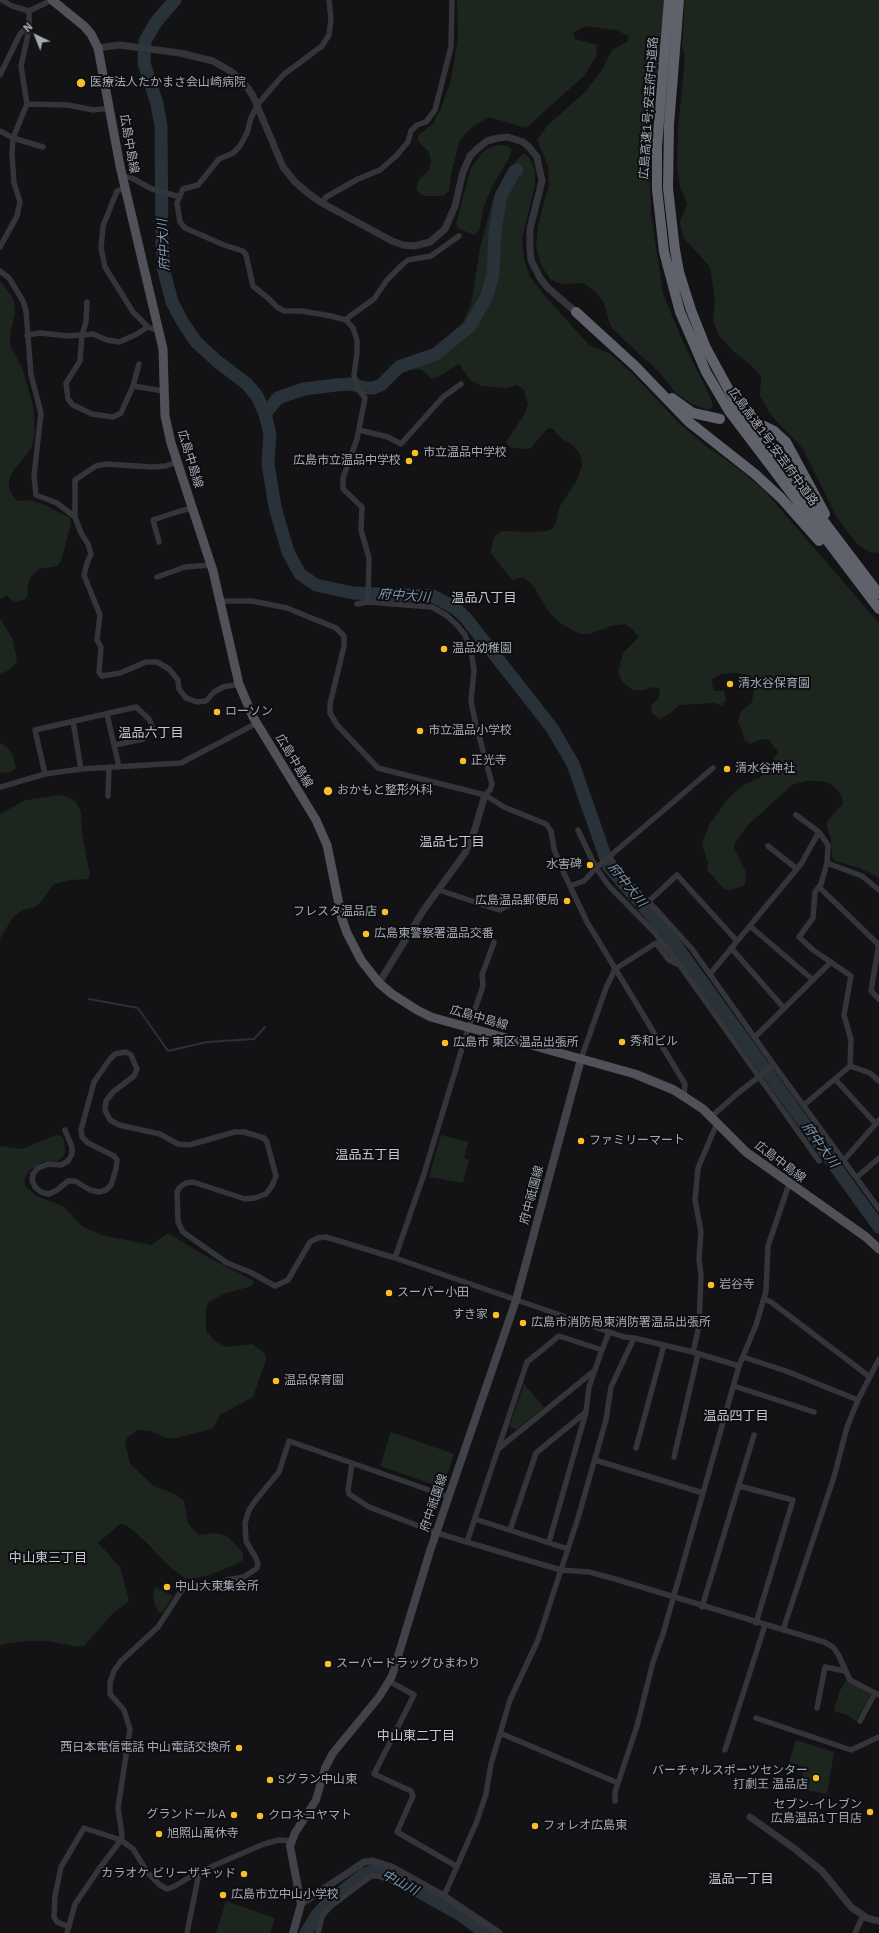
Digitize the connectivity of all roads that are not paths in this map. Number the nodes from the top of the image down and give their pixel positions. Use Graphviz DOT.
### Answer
graph roads {
  1 [pos="2,0"];
  2 [pos="52,0"];
  3 [pos="329,0"];
  4 [pos="452,0"];
  5 [pos="669,0"];
  6 [pos="679,0"];
  7 [pos="29,11"];
  8 [pos="29,25"];
  9 [pos="98,48"];
  10 [pos="670,57"];
  11 [pos="0,75"];
  12 [pos="27,104"];
  13 [pos="258,104"];
  14 [pos="110,108"];
  15 [pos="0,131"];
  16 [pos="14,138"];
  17 [pos="43,147"];
  18 [pos="123,178"];
  19 [pos="125,188"];
  20 [pos="178,197"];
  21 [pos="322,203"];
  22 [pos="458,236"];
  23 [pos="430,242"];
  24 [pos="0,247"];
  25 [pos="436,251"];
  26 [pos="0,271"];
  27 [pos="87,302"];
  28 [pos="576,312"];
  29 [pos="346,320"];
  30 [pos="148,327"];
  31 [pos="158,331"];
  32 [pos="27,335"];
  33 [pos="82,335"];
  34 [pos="139,364"];
  35 [pos="461,384"];
  36 [pos="133,386"];
  37 [pos="164,391"];
  38 [pos="720,419"];
  39 [pos="762,425"];
  40 [pos="359,430"];
  41 [pos="177,462"];
  42 [pos="193,508"];
  43 [pos="75,517"];
  44 [pos="159,542"];
  45 [pos="211,565"];
  46 [pos="157,577"];
  47 [pos="879,589"];
  48 [pos="879,594"];
  49 [pos="221,601"];
  50 [pos="368,601"];
  51 [pos="357,604"];
  52 [pos="879,610"];
  53 [pos="239,684"];
  54 [pos="107,714"];
  55 [pos="73,721"];
  56 [pos="257,723"];
  57 [pos="114,745"];
  58 [pos="118,767"];
  59 [pos="109,768"];
  60 [pos="713,768"];
  61 [pos="81,769"];
  62 [pos="45,774"];
  63 [pos="0,787"];
  64 [pos="485,795"];
  65 [pos="108,796"];
  66 [pos="796,815"];
  67 [pos="578,830"];
  68 [pos="819,832"];
  69 [pos="768,846"];
  70 [pos="609,856"];
  71 [pos="828,863"];
  72 [pos="596,868"];
  73 [pos="797,869"];
  74 [pos="570,886"];
  75 [pos="819,887"];
  76 [pos="439,890"];
  77 [pos="879,890"];
  78 [pos="516,902"];
  79 [pos="648,902"];
  80 [pos="750,926"];
  81 [pos="737,941"];
  82 [pos="494,942"];
  83 [pos="879,944"];
  84 [pos="731,948"];
  85 [pos="831,962"];
  86 [pos="679,965"];
  87 [pos="615,969"];
  88 [pos="710,974"];
  89 [pos="813,980"];
  90 [pos="379,983"];
  91 [pos="879,999"];
  92 [pos="784,1008"];
  93 [pos="468,1027"];
  94 [pos="755,1037"];
  95 [pos="581,1059"];
  96 [pos="774,1065"];
  97 [pos="850,1066"];
  98 [pos="759,1077"];
  99 [pos="835,1079"];
  100 [pos="879,1081"];
  101 [pos="684,1096"];
  102 [pos="804,1105"];
  103 [pos="712,1117"];
  104 [pos="877,1122"];
  105 [pos="719,1126"];
  106 [pos="65,1130"];
  107 [pos="879,1158"];
  108 [pos="844,1160"];
  109 [pos="819,1161"];
  110 [pos="857,1177"];
  111 [pos="789,1184"];
  112 [pos="879,1209"];
  113 [pos="879,1249"];
  114 [pos="394,1258"];
  115 [pos="764,1299"];
  116 [pos="516,1300"];
  117 [pos="609,1332"];
  118 [pos="634,1338"];
  119 [pos="664,1345"];
  120 [pos="602,1350"];
  121 [pos="695,1353"];
  122 [pos="743,1357"];
  123 [pos="879,1360"];
  124 [pos="739,1366"];
  125 [pos="595,1370"];
  126 [pos="870,1377"];
  127 [pos="734,1386"];
  128 [pos="858,1400"];
  129 [pos="586,1412"];
  130 [pos="814,1412"];
  131 [pos="754,1435"];
  132 [pos="636,1448"];
  133 [pos="498,1449"];
  134 [pos="674,1457"];
  135 [pos="594,1460"];
  136 [pos="352,1464"];
  137 [pos="738,1486"];
  138 [pos="703,1493"];
  139 [pos="449,1497"];
  140 [pos="474,1519"];
  141 [pos="510,1530"];
  142 [pos="436,1533"];
  143 [pos="467,1542"];
  144 [pos="549,1542"];
  145 [pos="568,1549"];
  146 [pos="561,1570"];
  147 [pos="673,1598"];
  148 [pos="702,1606"];
  149 [pos="756,1623"];
  150 [pos="765,1625"];
  151 [pos="783,1630"];
  152 [pos="845,1671"];
  153 [pos="389,1681"];
  154 [pos="877,1694"];
  155 [pos="818,1708"];
  156 [pos="756,1718"];
  157 [pos="860,1720"];
  158 [pos="500,1733"];
  159 [pos="879,1737"];
  160 [pos="725,1750"];
  161 [pos="618,1783"];
  162 [pos="615,1802"];
  163 [pos="750,1817"];
  164 [pos="124,1837"];
  165 [pos="292,1841"];
  166 [pos="456,1866"];
  167 [pos="392,1868"];
  168 [pos="197,1873"];
  169 [pos="444,1896"];
  170 [pos="301,1904"];
  171 [pos="863,1916"];
  172 [pos="879,1921"];
  173 [pos="68,1930"];
  174 [pos="187,1933"];
  175 [pos="293,1933"];
  176 [pos="318,1933"];
  177 [pos="499,1933"];
  178 [pos="856,1933"];
  1 -- 7 [label="street"];
  2 -- 7 [label="street"];
  2 -- 9 [label="main road, 広島中島線"];
  3 -- 13 [label="street"];
  4 -- 21 [label="street"];
  5 -- 10 [label="highway, 広島高速1号;安芸府中道路"];
  6 -- 10 [label="highway, 広島高速1号;安芸府中道路"];
  7 -- 8 [label="street"];
  8 -- 11 [label="street"];
  8 -- 12 [label="street"];
  9 -- 13 [label="street"];
  9 -- 14 [label="main road, 広島中島線"];
  10 -- 48 [label="highway, 広島高速1号;安芸府中道路"];
  10 -- 52 [label="highway, 広島高速1号;安芸府中道路"];
  12 -- 14 [label="street"];
  12 -- 16 [label="street"];
  13 -- 20 [label="street"];
  13 -- 21 [label="street"];
  14 -- 18 [label="main road, 広島中島線"];
  15 -- 16 [label="street"];
  16 -- 17 [label="street"];
  16 -- 24 [label="street"];
  18 -- 19 [label="main road, 広島中島線"];
  18 -- 20 [label="street"];
  19 -- 30 [label="street"];
  19 -- 31 [label="main road, 広島中島線"];
  20 -- 29 [label="street"];
  21 -- 23 [label="street"];
  22 -- 25 [label="street"];
  23 -- 25 [label="street"];
  23 -- 28 [label="street"];
  25 -- 29 [label="street"];
  26 -- 32 [label="street"];
  27 -- 33 [label="street"];
  28 -- 38 [label="highway"];
  28 -- 52 [label="highway"];
  29 -- 40 [label="street"];
  30 -- 31 [label="street"];
  30 -- 33 [label="street"];
  31 -- 37 [label="main road, 広島中島線"];
  32 -- 33 [label="street"];
  32 -- 43 [label="street"];
  33 -- 36 [label="street"];
  34 -- 36 [label="street"];
  35 -- 40 [label="street"];
  36 -- 37 [label="street"];
  37 -- 41 [label="main road, 広島中島線"];
  39 -- 47 [label="highway"];
  40 -- 50 [label="street"];
  41 -- 42 [label="main road, 広島中島線"];
  41 -- 43 [label="street"];
  42 -- 44 [label="street"];
  42 -- 45 [label="main road, 広島中島線"];
  43 -- 53 [label="street"];
  45 -- 46 [label="street"];
  45 -- 49 [label="main road, 広島中島線"];
  49 -- 53 [label="main road, 広島中島線"];
  49 -- 64 [label="street"];
  50 -- 51 [label="street"];
  50 -- 64 [label="street"];
  53 -- 56 [label="main road, 広島中島線"];
  54 -- 55 [label="street"];
  54 -- 57 [label="street"];
  54 -- 57 [label="street"];
  55 -- 61 [label="street"];
  55 -- 62 [label="street"];
  56 -- 58 [label="street"];
  56 -- 90 [label="main road, 広島中島線"];
  57 -- 58 [label="street"];
  58 -- 59 [label="street"];
  59 -- 61 [label="street"];
  59 -- 65 [label="street"];
  60 -- 70 [label="street"];
  61 -- 62 [label="street"];
  62 -- 63 [label="street"];
  64 -- 74 [label="street"];
  64 -- 76 [label="street"];
  66 -- 68 [label="street"];
  67 -- 72 [label="street"];
  68 -- 71 [label="street"];
  68 -- 73 [label="street"];
  69 -- 73 [label="street"];
  70 -- 72 [label="street"];
  70 -- 79 [label="street"];
  71 -- 75 [label="street"];
  71 -- 77 [label="street"];
  72 -- 74 [label="street"];
  72 -- 86 [label="street"];
  73 -- 80 [label="street"];
  74 -- 87 [label="street"];
  75 -- 83 [label="street"];
  75 -- 85 [label="street"];
  76 -- 78 [label="street"];
  76 -- 90 [label="street"];
  79 -- 81 [label="street"];
  79 -- 88 [label="street"];
  80 -- 81 [label="street"];
  80 -- 89 [label="street"];
  81 -- 84 [label="street"];
  82 -- 93 [label="street"];
  83 -- 91 [label="street"];
  84 -- 88 [label="street"];
  84 -- 92 [label="street"];
  85 -- 89 [label="street"];
  85 -- 97 [label="street"];
  86 -- 87 [label="street"];
  86 -- 98 [label="street"];
  87 -- 95 [label="street"];
  87 -- 101 [label="street"];
  88 -- 94 [label="street"];
  89 -- 92 [label="street"];
  90 -- 93 [label="main road, 広島中島線"];
  92 -- 94 [label="street"];
  93 -- 95 [label="main road, 広島中島線"];
  93 -- 114 [label="street"];
  94 -- 96 [label="street"];
  95 -- 101 [label="main road, 広島中島線"];
  95 -- 116 [label="main road, 府中祇園線"];
  96 -- 98 [label="street"];
  96 -- 102 [label="street"];
  97 -- 99 [label="street"];
  97 -- 100 [label="street"];
  98 -- 103 [label="street"];
  98 -- 109 [label="street"];
  99 -- 102 [label="street"];
  99 -- 104 [label="street"];
  101 -- 103 [label="main road, 広島中島線"];
  102 -- 108 [label="street"];
  103 -- 105 [label="main road, 広島中島線"];
  104 -- 108 [label="street"];
  105 -- 111 [label="main road, 広島中島線"];
  105 -- 121 [label="street"];
  106 -- 114 [label="street"];
  107 -- 110 [label="street"];
  108 -- 110 [label="street"];
  110 -- 112 [label="street"];
  111 -- 113 [label="main road, 広島中島線"];
  111 -- 115 [label="street"];
  114 -- 116 [label="street"];
  115 -- 122 [label="street"];
  115 -- 126 [label="street"];
  116 -- 117 [label="street"];
  116 -- 139 [label="main road, 府中祇園線"];
  117 -- 118 [label="street"];
  117 -- 120 [label="street"];
  118 -- 119 [label="street"];
  118 -- 135 [label="street"];
  119 -- 121 [label="street"];
  119 -- 132 [label="street"];
  120 -- 125 [label="street"];
  120 -- 133 [label="street"];
  121 -- 124 [label="street"];
  121 -- 134 [label="street"];
  122 -- 124 [label="street"];
  122 -- 128 [label="street"];
  123 -- 126 [label="street"];
  124 -- 127 [label="street"];
  125 -- 129 [label="street"];
  125 -- 133 [label="street"];
  126 -- 128 [label="street"];
  127 -- 130 [label="street"];
  127 -- 138 [label="street"];
  128 -- 151 [label="street"];
  129 -- 141 [label="street"];
  129 -- 144 [label="street"];
  131 -- 137 [label="street"];
  133 -- 140 [label="street"];
  135 -- 138 [label="street"];
  135 -- 145 [label="street"];
  136 -- 139 [label="street"];
  136 -- 142 [label="street"];
  136 -- 164 [label="street"];
  137 -- 148 [label="street"];
  137 -- 149 [label="street"];
  138 -- 147 [label="street"];
  139 -- 142 [label="main road, 府中祇園線"];
  140 -- 141 [label="street"];
  140 -- 143 [label="street"];
  141 -- 144 [label="street"];
  142 -- 143 [label="street"];
  142 -- 153 [label="main road, 府中祇園線"];
  143 -- 146 [label="street"];
  144 -- 145 [label="street"];
  145 -- 146 [label="street"];
  146 -- 147 [label="street"];
  146 -- 158 [label="street"];
  147 -- 148 [label="street"];
  147 -- 161 [label="street"];
  148 -- 149 [label="street"];
  149 -- 150 [label="street"];
  150 -- 151 [label="street"];
  150 -- 160 [label="street"];
  151 -- 152 [label="street"];
  152 -- 154 [label="street"];
  152 -- 155 [label="street"];
  153 -- 165 [label="main road, 府中祇園線"];
  153 -- 166 [label="street"];
  154 -- 157 [label="street"];
  156 -- 159 [label="street"];
  158 -- 161 [label="street"];
  158 -- 166 [label="street"];
  161 -- 162 [label="street"];
  163 -- 171 [label="street"];
  164 -- 168 [label="street"];
  164 -- 173 [label="street"];
  164 -- 173 [label="street"];
  165 -- 168 [label="street"];
  165 -- 170 [label="main road"];
  166 -- 169 [label="street"];
  167 -- 169 [label="street"];
  167 -- 170 [label="street"];
  167 -- 176 [label="street"];
  168 -- 174 [label="street"];
  169 -- 177 [label="street"];
  170 -- 175 [label="main road"];
  171 -- 172 [label="street"];
  171 -- 178 [label="street"];
}
